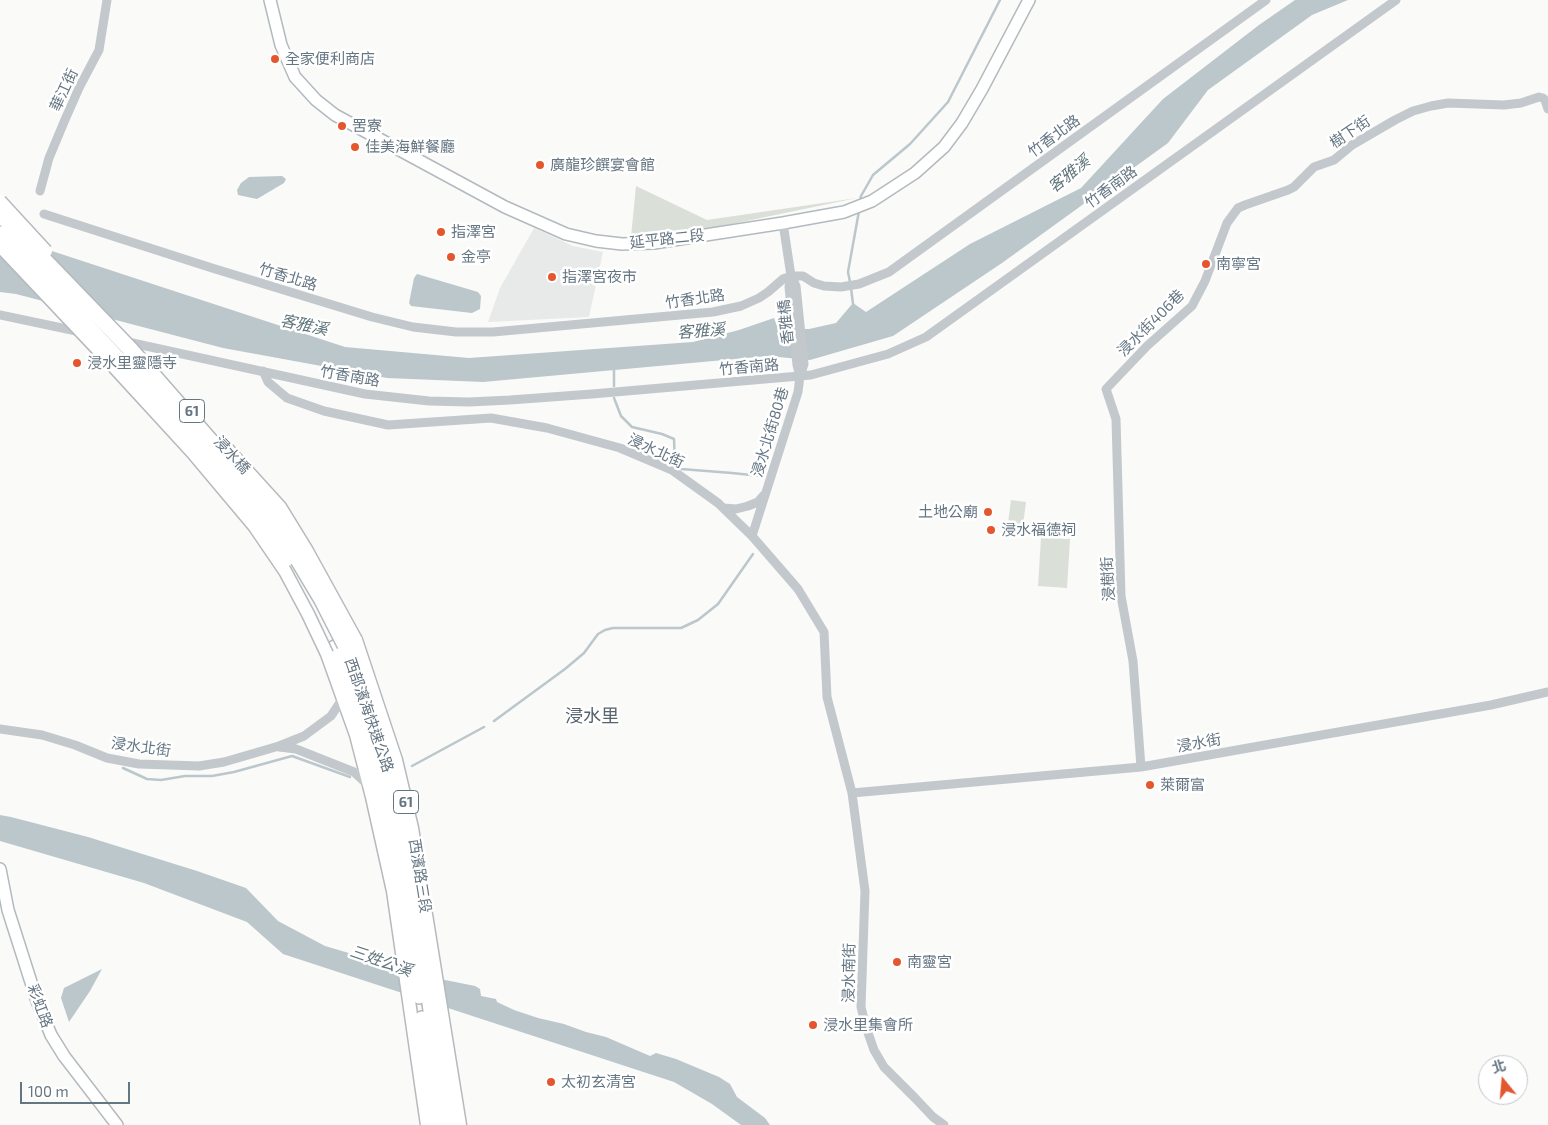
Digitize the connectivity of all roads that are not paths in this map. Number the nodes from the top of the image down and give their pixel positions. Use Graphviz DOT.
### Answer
graph roads {
  1 [pos="107,0"];
  2 [pos="270,0"];
  3 [pos="1029,0"];
  4 [pos="1266,0"];
  5 [pos="1396,0"];
  6 [pos="1548,109"];
  7 [pos="40,190"];
  8 [pos="0,201"];
  9 [pos="0,214"];
  10 [pos="44,214"];
  11 [pos="783,223"];
  12 [pos="0,234"];
  13 [pos="0,246"];
  14 [pos="1209,272"];
  15 [pos="791,276"];
  16 [pos="0,315"];
  17 [pos="263,371"];
  18 [pos="800,376"];
  19 [pos="1106,389"];
  20 [pos="764,495"];
  21 [pos="724,508"];
  22 [pos="752,536"];
  23 [pos="341,647"];
  24 [pos="1548,692"];
  25 [pos="343,698"];
  26 [pos="0,729"];
  27 [pos="279,746"];
  28 [pos="1141,767"];
  29 [pos="369,786"];
  30 [pos="852,793"];
  31 [pos="0,869"];
  32 [pos="419,961"];
  33 [pos="425,1002"];
  34 [pos="117,1125"];
  35 [pos="427,1125"];
  36 [pos="435,1125"];
  37 [pos="448,1125"];
  38 [pos="460,1125"];
  39 [pos="944,1125"];
  1 -- 7 [label="street, 華江街"];
  2 -- 11 [label="street, 延平路二段"];
  3 -- 11 [label="street, 延平路二段"];
  4 -- 15 [label="street, 竹香北路"];
  5 -- 18 [label="street, 竹香南路"];
  6 -- 14 [label="street, 樹下街"];
  8 -- 23 [label="main road, 浸水橋 / 61, bridge"];
  9 -- 23 [label="highway, 浸水橋 / 61, bridge"];
  10 -- 15 [label="street, 竹香北路"];
  11 -- 15 [label="street"];
  12 -- 23 [label="highway, 浸水橋 / 61, bridge"];
  13 -- 23 [label="main road, 浸水橋 / 61, bridge"];
  14 -- 19 [label="street, 浸水街406巷"];
  15 -- 18 [label="street, 香雅橋"];
  16 -- 17 [label="street, 竹香南路"];
  17 -- 18 [label="street, 竹香南路"];
  17 -- 21 [label="street, 浸水北街"];
  18 -- 20 [label="street, 浸水北街80巷"];
  19 -- 28 [label="street, 浸樹街"];
  20 -- 21 [label="street, 浸水北街80巷"];
  20 -- 22 [label="street, 浸水北街80巷"];
  21 -- 22 [label="street, 浸水北街"];
  22 -- 30 [label="street, 浸水北街"];
  23 -- 25 [label="main road, 西濱路三段 / 61"];
  23 -- 32 [label="highway, 西部濱海快速公路 / 61"];
  23 -- 32 [label="main road, 西濱路三段 / 61"];
  24 -- 28 [label="street, 浸水街"];
  25 -- 27 [label="street, 浸水北街"];
  25 -- 29 [label="main road, 西濱路三段 / 61"];
  26 -- 27 [label="street, 浸水北街"];
  27 -- 29 [label="street, 浸水北街"];
  28 -- 30 [label="street, 浸水街"];
  29 -- 32 [label="main road, 西濱路三段 / 61"];
  30 -- 39 [label="street, 浸水南街"];
  31 -- 34 [label="street, 彩虹路"];
  32 -- 33 [label="highway, 61"];
  32 -- 33 [label="main road, 61"];
  33 -- 35 [label="main road, 61"];
  33 -- 36 [label="highway, 61"];
  33 -- 37 [label="highway, 61"];
  33 -- 38 [label="main road, 61"];
}
